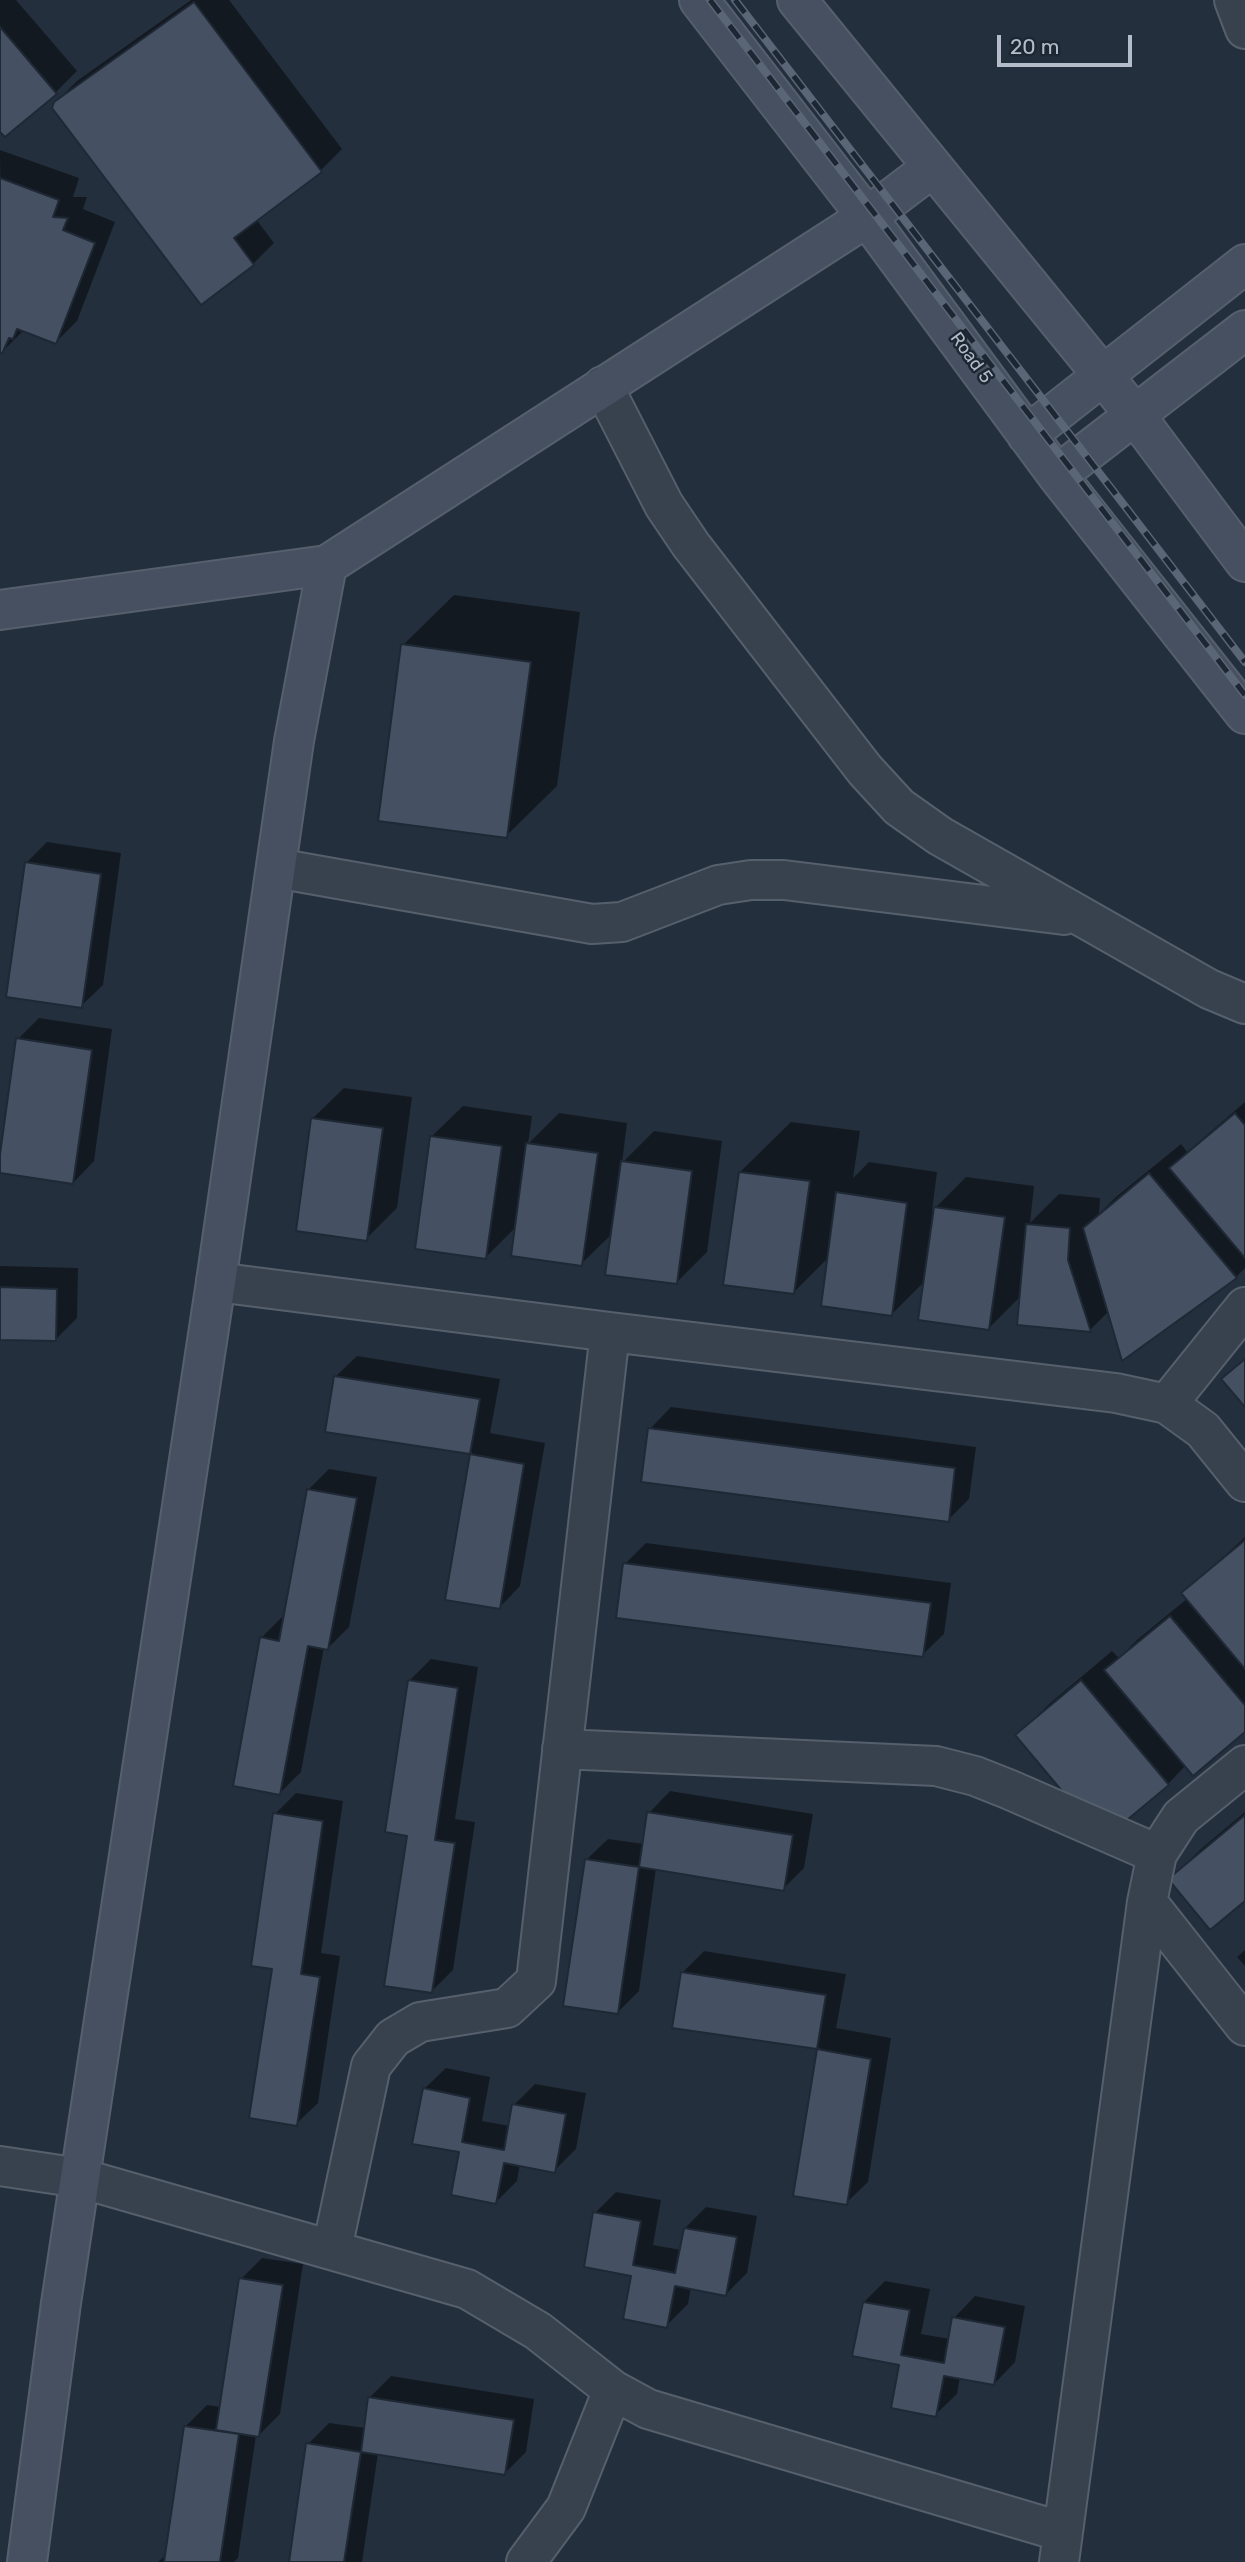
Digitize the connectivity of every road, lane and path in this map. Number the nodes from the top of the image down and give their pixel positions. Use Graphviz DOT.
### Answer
graph roads {
  1 [pos="699,0"];
  2 [pos="797,0"];
  3 [pos="1234,0"];
  4 [pos="1245,29"];
  5 [pos="933,167"];
  6 [pos="867,217"];
  7 [pos="1245,264"];
  8 [pos="1245,330"];
  9 [pos="1103,376"];
  10 [pos="603,386"];
  11 [pos="1135,415"];
  12 [pos="1027,435"];
  13 [pos="1057,475"];
  14 [pos="1245,562"];
  15 [pos="327,565"];
  16 [pos="0,610"];
  17 [pos="1245,714"];
  18 [pos="276,868"];
  19 [pos="1085,917"];
  20 [pos="1245,1004"];
  21 [pos="216,1282"];
  22 [pos="1245,1307"];
  23 [pos="610,1332"];
  24 [pos="1167,1404"];
  25 [pos="1245,1482"];
  26 [pos="562,1749"];
  27 [pos="1245,1765"];
  28 [pos="1157,1854"];
  29 [pos="1147,1902"];
  30 [pos="1245,2026"];
  31 [pos="0,2166"];
  32 [pos="80,2178"];
  33 [pos="332,2249"];
  34 [pos="612,2390"];
  35 [pos="1061,2547"];
  36 [pos="27,2562"];
  37 [pos="526,2562"];
  1 -- 6 [label="street, Road 5"];
  2 -- 5 [label="street"];
  3 -- 4 [label="street"];
  5 -- 6 [label="street"];
  5 -- 9 [label="street"];
  6 -- 10 [label="street"];
  6 -- 12 [label="street, Road 5"];
  7 -- 9 [label="street"];
  8 -- 11 [label="street"];
  9 -- 11 [label="street"];
  9 -- 12 [label="street"];
  10 -- 15 [label="street"];
  10 -- 19 [label="street"];
  11 -- 13 [label="street"];
  11 -- 14 [label="street"];
  12 -- 13 [label="street, Road 5"];
  13 -- 17 [label="street, Road 5"];
  15 -- 16 [label="street"];
  15 -- 18 [label="street"];
  18 -- 19 [label="street"];
  18 -- 21 [label="street"];
  19 -- 20 [label="street"];
  21 -- 23 [label="street"];
  21 -- 32 [label="street"];
  22 -- 24 [label="street"];
  23 -- 24 [label="street"];
  23 -- 26 [label="street"];
  24 -- 25 [label="street"];
  26 -- 28 [label="street"];
  26 -- 33 [label="street"];
  27 -- 28 [label="street"];
  28 -- 29 [label="street"];
  29 -- 30 [label="street"];
  29 -- 35 [label="street"];
  31 -- 32 [label="street"];
  32 -- 33 [label="street"];
  32 -- 36 [label="street"];
  33 -- 34 [label="street"];
  34 -- 35 [label="street"];
  34 -- 37 [label="street"];
}
